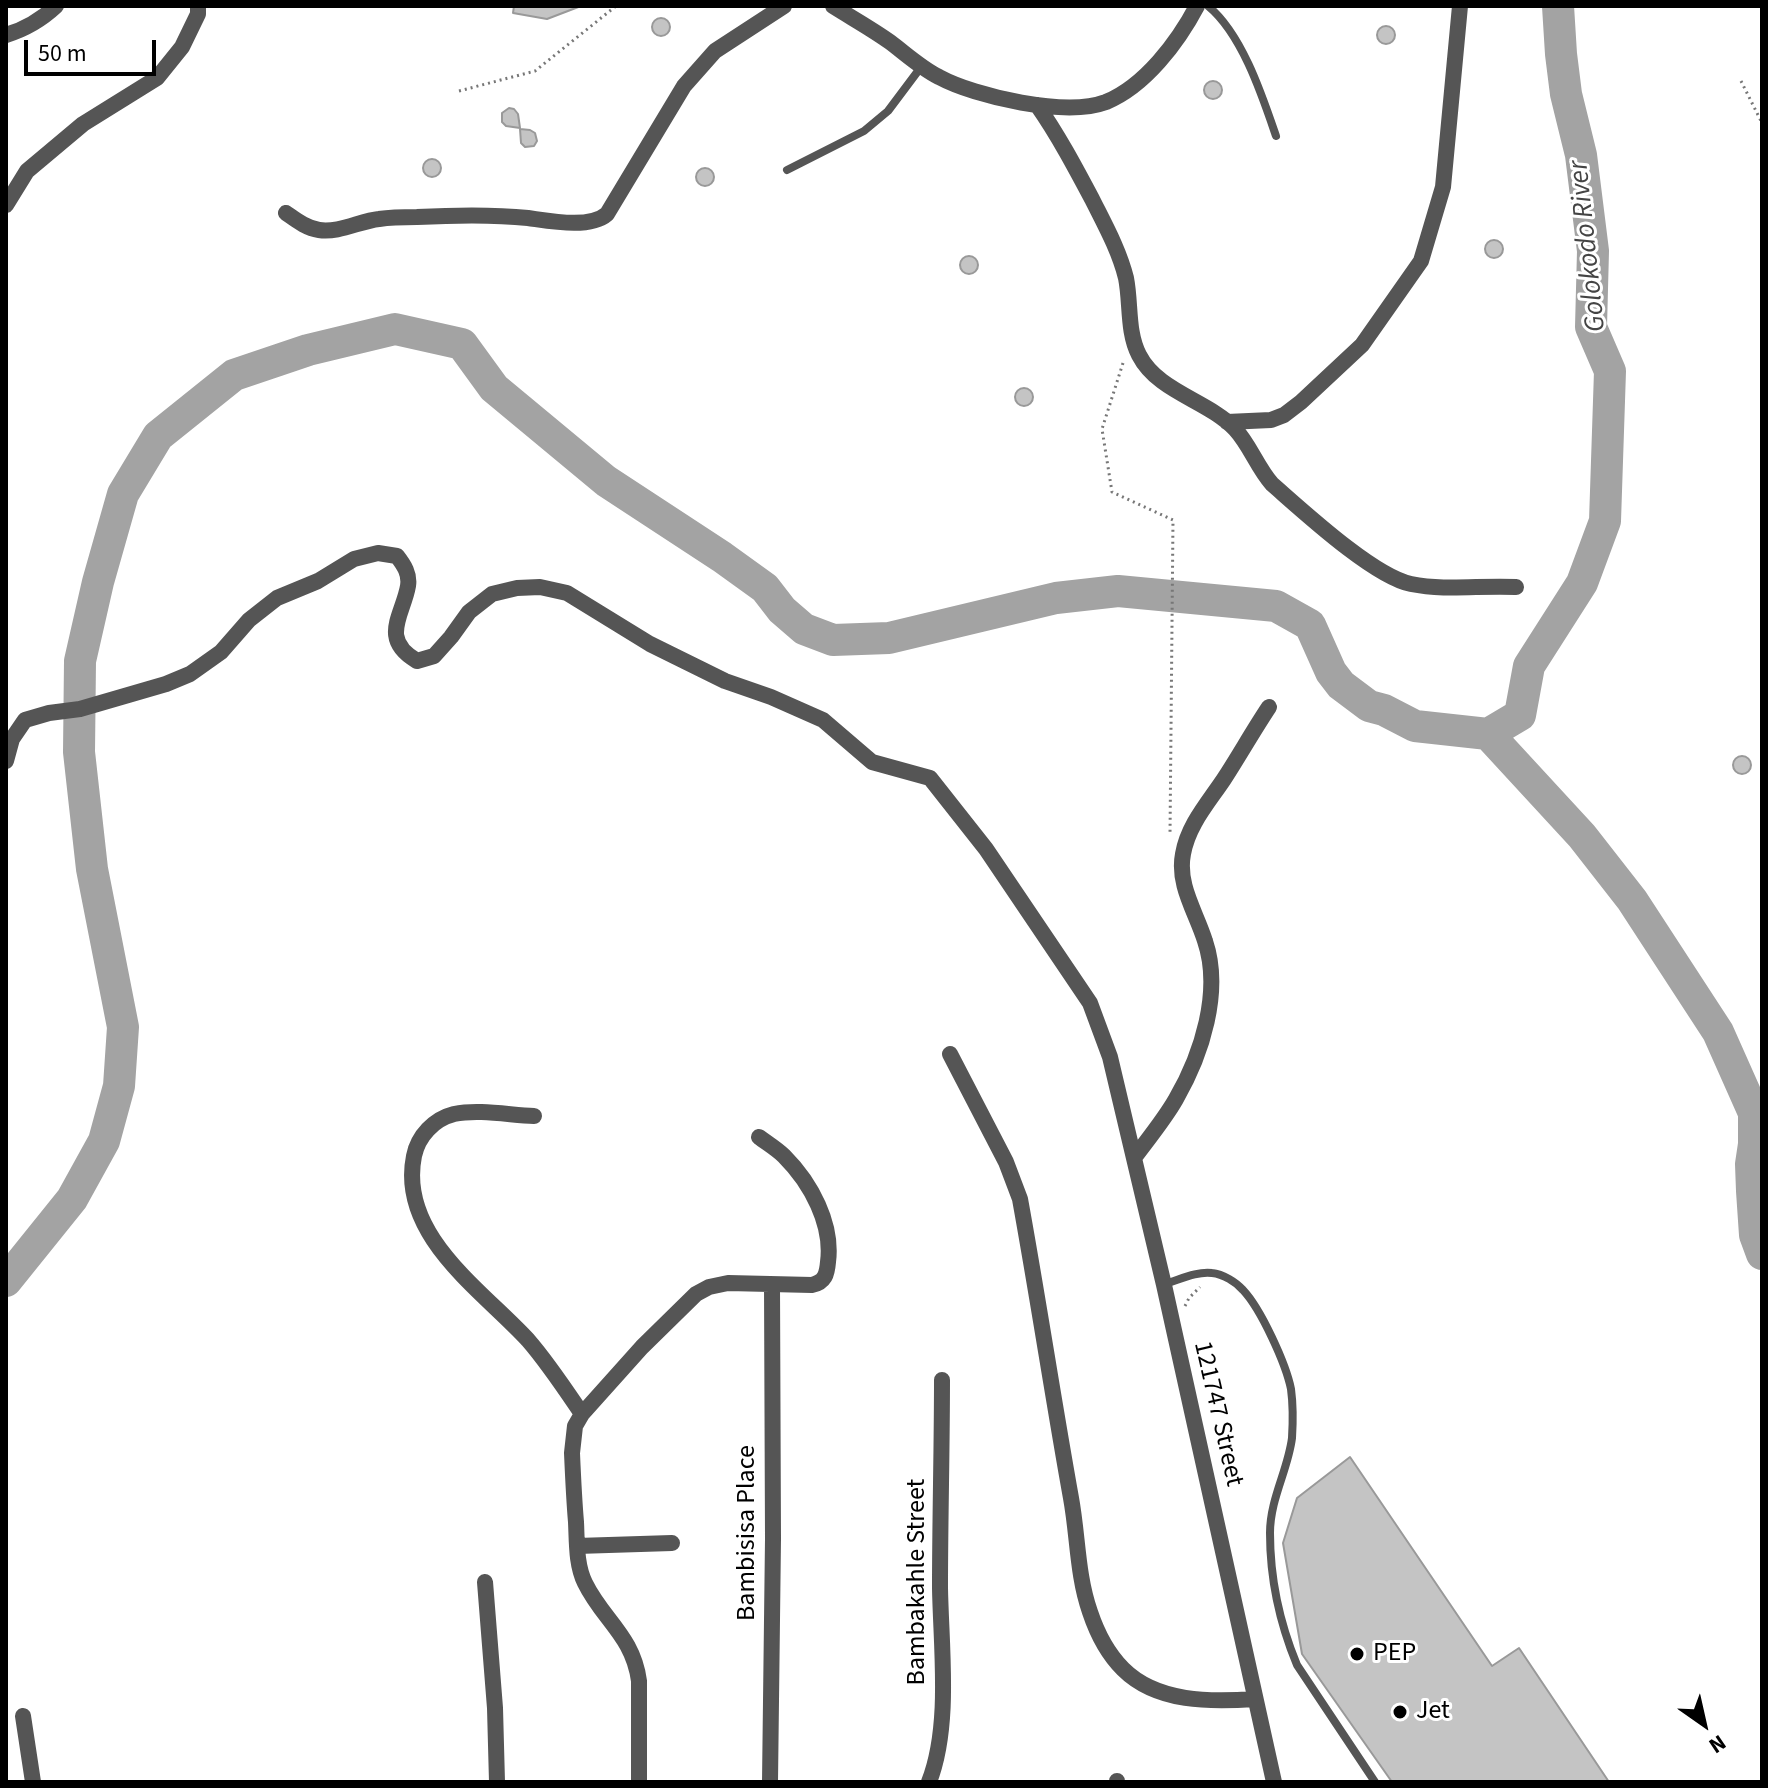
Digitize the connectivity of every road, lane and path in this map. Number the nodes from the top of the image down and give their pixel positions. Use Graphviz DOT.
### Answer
graph roads {
  1 [pos="56,6"];
  2 [pos="198,6"];
  3 [pos="616,6"];
  4 [pos="784,6"];
  5 [pos="833,6"];
  6 [pos="1197,6"];
  7 [pos="1208,6"];
  8 [pos="1460,6"];
  9 [pos="6,35"];
  10 [pos="921,67"];
  11 [pos="1741,81"];
  12 [pos="459,91"];
  13 [pos="1037,105"];
  14 [pos="1762,123"];
  15 [pos="1276,136"];
  16 [pos="787,170"];
  17 [pos="6,205"];
  18 [pos="286,213"];
  19 [pos="1124,361"];
  20 [pos="1227,422"];
  21 [pos="1516,587"];
  22 [pos="1269,707"];
  23 [pos="6,761"];
  24 [pos="1170,832"];
  25 [pos="950,1054"];
  26 [pos="534,1116"];
  27 [pos="759,1137"];
  28 [pos="1134,1158"];
  29 [pos="1213,1273"];
  30 [pos="772,1285"];
  31 [pos="1164,1285"];
  32 [pos="1175,1338"];
  33 [pos="942,1380"];
  34 [pos="582,1414"];
  35 [pos="672,1543"];
  36 [pos="577,1546"];
  37 [pos="485,1582"];
  38 [pos="1255,1699"];
  39 [pos="23,1716"];
  40 [pos="33,1782"];
  41 [pos="497,1782"];
  42 [pos="639,1782"];
  43 [pos="770,1782"];
  44 [pos="929,1782"];
  45 [pos="1274,1782"];
  46 [pos="1375,1782"];
  1 -- 9 [label="street"];
  2 -- 17 [label="street"];
  3 -- 12 [label="path"];
  4 -- 18 [label="street"];
  5 -- 10 [label="street"];
  6 -- 13 [label="street"];
  7 -- 15 [label="lane"];
  8 -- 20 [label="street"];
  10 -- 13 [label="street"];
  10 -- 16 [label="lane"];
  11 -- 14 [label="path"];
  13 -- 20 [label="street"];
  19 -- 24 [label="path"];
  20 -- 21 [label="street"];
  22 -- 28 [label="street"];
  23 -- 28 [label="street, 121747 Street"];
  25 -- 38 [label="street"];
  26 -- 34 [label="street"];
  27 -- 30 [label="street"];
  28 -- 31 [label="street, 121747 Street"];
  29 -- 31 [label="lane"];
  29 -- 32 [label="path"];
  29 -- 46 [label="lane"];
  30 -- 34 [label="street"];
  30 -- 43 [label="street, Bambisisa Place"];
  31 -- 32 [label="street, 121747 Street"];
  32 -- 38 [label="street, 121747 Street"];
  33 -- 44 [label="street, Bambakahle Street"];
  34 -- 36 [label="street"];
  35 -- 36 [label="street"];
  36 -- 42 [label="street"];
  37 -- 41 [label="street"];
  38 -- 45 [label="street, 121747 Street"];
  39 -- 40 [label="street"];
}
